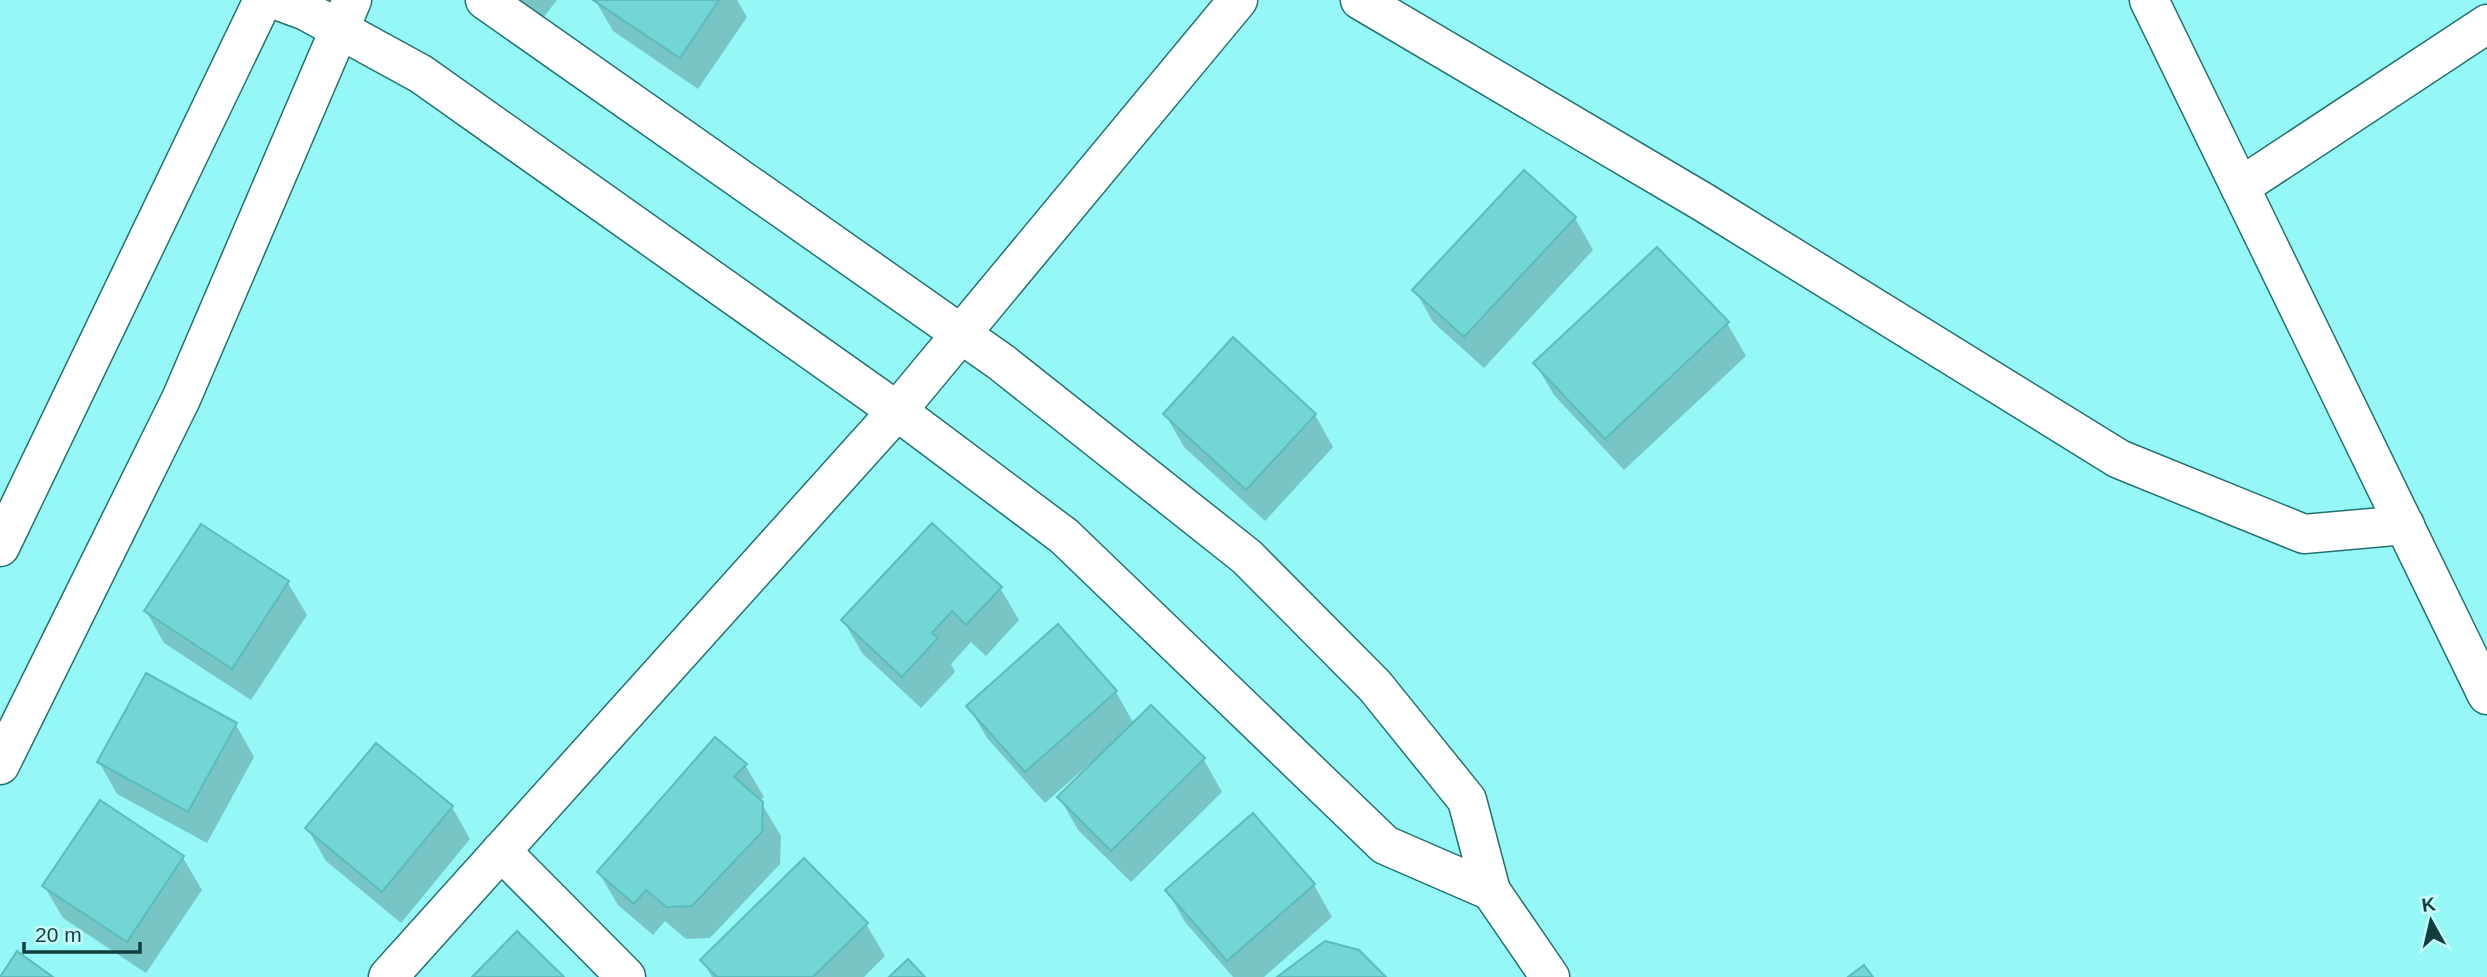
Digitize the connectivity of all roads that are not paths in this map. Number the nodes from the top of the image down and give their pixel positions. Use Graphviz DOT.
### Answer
graph roads {
  1 [pos="263,0"];
  2 [pos="276,0"];
  3 [pos="485,0"];
  4 [pos="1238,0"];
  5 [pos="1360,0"];
  6 [pos="2149,0"];
  7 [pos="346,15"];
  8 [pos="2487,24"];
  9 [pos="2240,187"];
  10 [pos="960,333"];
  11 [pos="897,411"];
  12 [pos="2405,525"];
  13 [pos="4,530"];
  14 [pos="2487,695"];
  15 [pos="0,765"];
  16 [pos="501,851"];
  17 [pos="1491,891"];
  18 [pos="387,977"];
  19 [pos="626,977"];
  20 [pos="1550,977"];
  1 -- 13 [label="street"];
  2 -- 7 [label="street"];
  3 -- 10 [label="street"];
  4 -- 10 [label="street"];
  5 -- 12 [label="street"];
  6 -- 9 [label="street"];
  7 -- 11 [label="street"];
  7 -- 15 [label="street"];
  8 -- 9 [label="street"];
  9 -- 12 [label="street"];
  10 -- 11 [label="street"];
  10 -- 17 [label="street"];
  11 -- 16 [label="street"];
  11 -- 17 [label="street"];
  12 -- 14 [label="street"];
  16 -- 18 [label="street"];
  16 -- 19 [label="street"];
  17 -- 20 [label="street"];
}
